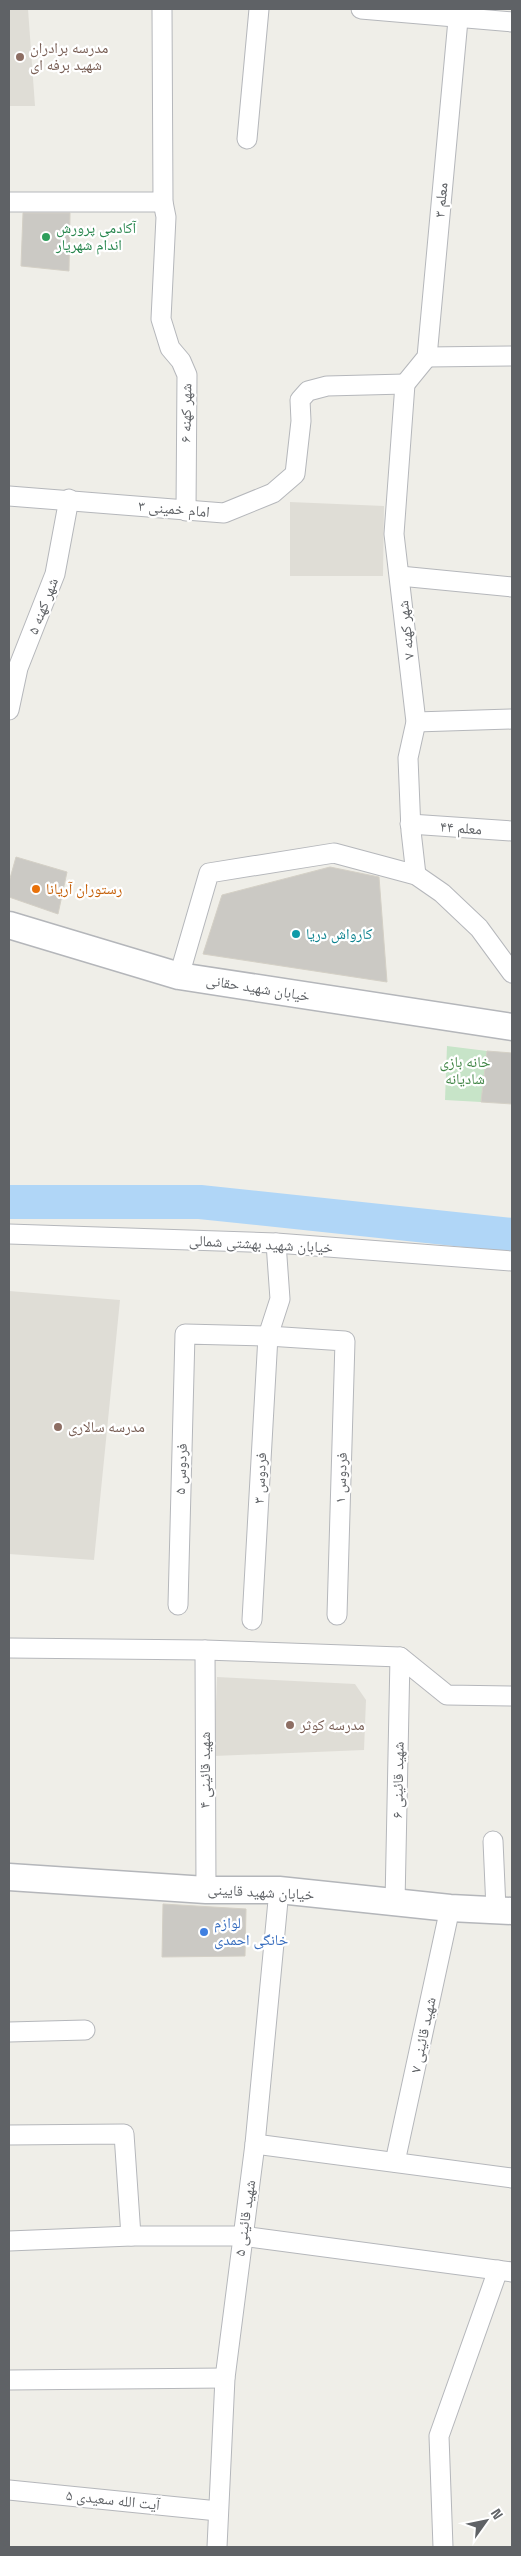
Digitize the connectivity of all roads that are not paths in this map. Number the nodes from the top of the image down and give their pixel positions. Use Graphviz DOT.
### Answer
graph roads {
  1 [pos="162,9"];
  2 [pos="259,9"];
  3 [pos="361,9"];
  4 [pos="459,13"];
  5 [pos="512,22"];
  6 [pos="247,139"];
  7 [pos="9,202"];
  8 [pos="163,202"];
  9 [pos="427,356"];
  10 [pos="512,356"];
  11 [pos="405,384"];
  12 [pos="9,496"];
  13 [pos="69,500"];
  14 [pos="186,511"];
  15 [pos="400,576"];
  16 [pos="512,587"];
  17 [pos="9,710"];
  18 [pos="512,719"];
  19 [pos="416,722"];
  20 [pos="410,824"];
  21 [pos="512,831"];
  22 [pos="416,876"];
  23 [pos="9,925"];
  24 [pos="512,973"];
  25 [pos="179,976"];
  26 [pos="512,1027"];
  27 [pos="9,1234"];
  28 [pos="276,1242"];
  29 [pos="512,1261"];
  30 [pos="268,1336"];
  31 [pos="178,1605"];
  32 [pos="337,1615"];
  33 [pos="252,1620"];
  34 [pos="9,1648"];
  35 [pos="204,1650"];
  36 [pos="400,1657"];
  37 [pos="512,1696"];
  38 [pos="493,1841"];
  39 [pos="9,1877"];
  40 [pos="206,1890"];
  41 [pos="279,1890"];
  42 [pos="395,1903"];
  43 [pos="450,1908"];
  44 [pos="504,1910"];
  45 [pos="85,2030"];
  46 [pos="9,2032"];
  47 [pos="9,2135"];
  48 [pos="255,2144"];
  49 [pos="395,2162"];
  50 [pos="512,2178"];
  51 [pos="131,2236"];
  52 [pos="242,2236"];
  53 [pos="9,2241"];
  54 [pos="505,2271"];
  55 [pos="225,2378"];
  56 [pos="9,2380"];
  57 [pos="9,2490"];
  58 [pos="218,2511"];
  59 [pos="217,2547"];
  60 [pos="443,2547"];
  1 -- 8 [label="street, شهر کهنه ۶"];
  2 -- 6 [label="street"];
  3 -- 4 [label="street"];
  4 -- 5 [label="street"];
  4 -- 9 [label="street, معلم ۳"];
  7 -- 8 [label="street"];
  8 -- 14 [label="street, شهر کهنه ۶"];
  9 -- 10 [label="street"];
  9 -- 11 [label="street"];
  11 -- 14 [label="street, امام خمینی ۳"];
  11 -- 15 [label="street, شهر کهنه ۷"];
  12 -- 13 [label="street, امام خمینی ۳"];
  13 -- 14 [label="street, امام خمینی ۳"];
  13 -- 17 [label="street, شهر کهنه ۵"];
  15 -- 16 [label="street"];
  15 -- 19 [label="street, شهر کهنه ۷"];
  18 -- 19 [label="street"];
  19 -- 20 [label="street, شهر کهنه ۷"];
  20 -- 21 [label="street, معلم ۴۴"];
  20 -- 22 [label="street, شهر کهنه ۷"];
  22 -- 24 [label="street"];
  22 -- 25 [label="street"];
  23 -- 25 [label="main road, خیابان شهید حقانی"];
  25 -- 26 [label="main road, خیابان شهید حقانی"];
  27 -- 28 [label="street, خیابان شهید بهشتی شمالی"];
  28 -- 29 [label="street, خیابان شهید بهشتی شمالی"];
  28 -- 30 [label="street, فردوس ۳"];
  30 -- 31 [label="street, فردوس ۵"];
  30 -- 32 [label="street, فردوس ۱"];
  30 -- 33 [label="street, فردوس ۳"];
  34 -- 35 [label="street"];
  35 -- 36 [label="street"];
  35 -- 40 [label="street, شهید قائینی ۴"];
  36 -- 37 [label="street"];
  36 -- 42 [label="street, شهید قائینی ۶"];
  38 -- 44 [label="street"];
  39 -- 40 [label="main road, خیابان شهید قایینی"];
  40 -- 41 [label="main road, خیابان شهید قایینی"];
  41 -- 42 [label="main road, خیابان شهید قایینی"];
  41 -- 48 [label="street, شهید قائینی ۵"];
  42 -- 43 [label="main road, خیابان شهید قایینی"];
  43 -- 44 [label="main road, خیابان شهید قایینی"];
  43 -- 49 [label="street, شهید قائینی ۷"];
  45 -- 46 [label="street"];
  47 -- 51 [label="street"];
  48 -- 49 [label="street"];
  48 -- 52 [label="street, شهید قائینی ۵"];
  49 -- 50 [label="street"];
  51 -- 52 [label="street"];
  51 -- 53 [label="street"];
  52 -- 54 [label="street"];
  52 -- 55 [label="street, شهید قائینی ۵"];
  54 -- 60 [label="street"];
  55 -- 56 [label="street"];
  55 -- 58 [label="street, شهید قائینی ۵"];
  57 -- 58 [label="street, آیت الله سعیدی ۵"];
  58 -- 59 [label="street, شهید قائینی ۵"];
}
